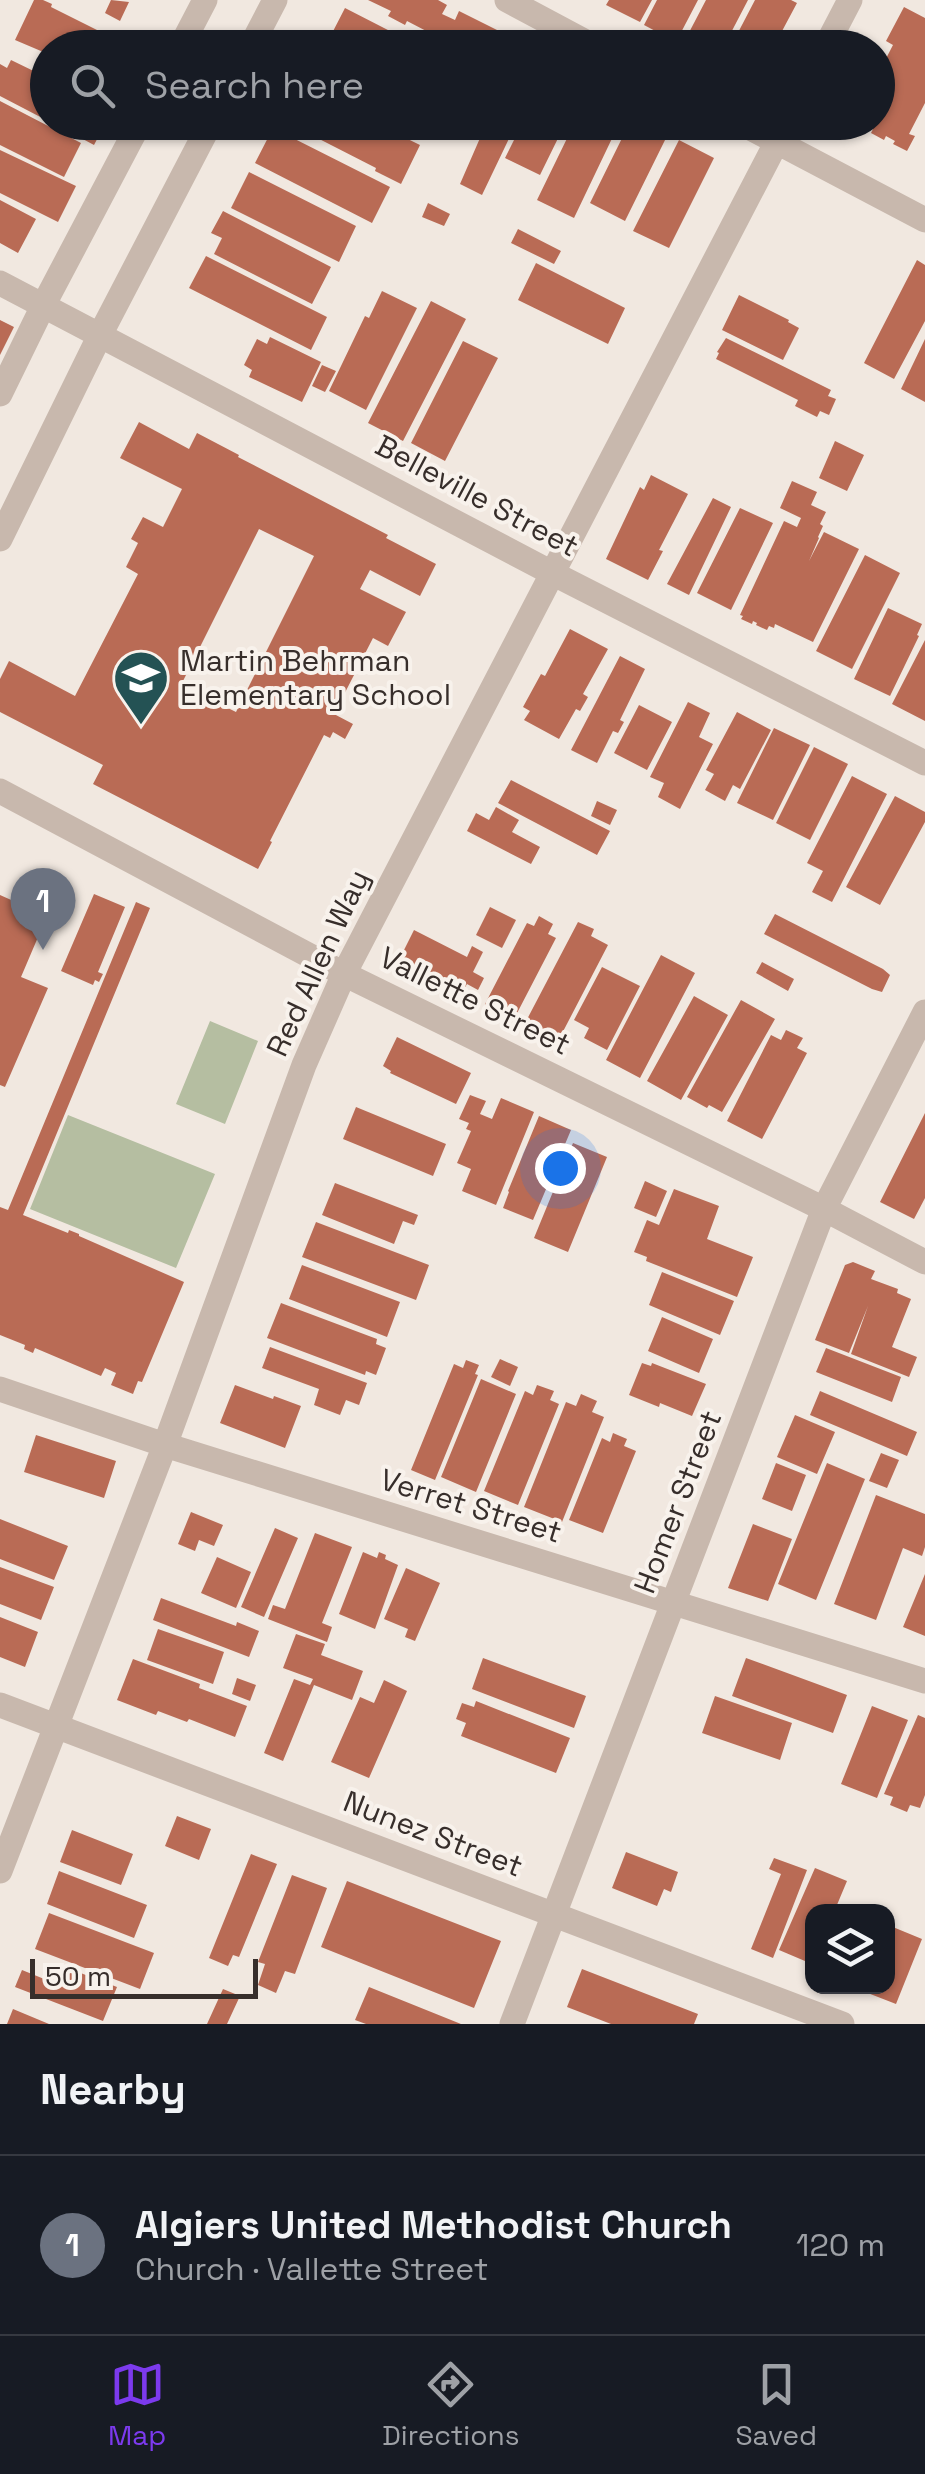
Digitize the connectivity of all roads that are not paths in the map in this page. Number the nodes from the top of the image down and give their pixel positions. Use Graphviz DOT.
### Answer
graph roads {
  1 [pos="204,0"];
  2 [pos="274,0"];
  3 [pos="507,0"];
  4 [pos="850,0"];
  5 [pos="189,30"];
  6 [pos="259,30"];
  7 [pos="563,30"];
  8 [pos="834,30"];
  9 [pos="131,140"];
  10 [pos="202,140"];
  11 [pos="778,140"];
  12 [pos="795,140"];
  13 [pos="925,220"];
  14 [pos="0,283"];
  15 [pos="43,306"];
  16 [pos="100,335"];
  17 [pos="0,394"];
  18 [pos="0,539"];
  19 [pos="552,573"];
  20 [pos="925,763"];
  21 [pos="0,791"];
  22 [pos="344,974"];
  23 [pos="925,1012"];
  24 [pos="824,1208"];
  25 [pos="925,1262"];
  26 [pos="0,1389"];
  27 [pos="165,1445"];
  28 [pos="675,1603"];
  29 [pos="925,1681"];
  30 [pos="0,1706"];
  31 [pos="56,1728"];
  32 [pos="0,1871"];
  33 [pos="554,1915"];
  34 [pos="512,2024"];
  35 [pos="842,2024"];
  1 -- 5 [label="street"];
  2 -- 6 [label="street"];
  3 -- 7 [label="street"];
  4 -- 8 [label="street"];
  9 -- 15 [label="street"];
  10 -- 16 [label="street"];
  11 -- 19 [label="street, Red Allen Way"];
  12 -- 13 [label="street"];
  14 -- 15 [label="street, Belleville Street"];
  15 -- 16 [label="street, Belleville Street"];
  15 -- 17 [label="street"];
  16 -- 18 [label="street"];
  16 -- 19 [label="street, Belleville Street"];
  19 -- 20 [label="street, Belleville Street"];
  19 -- 22 [label="street, Red Allen Way"];
  21 -- 22 [label="street, Vallette Street"];
  22 -- 24 [label="street, Vallette Street"];
  22 -- 27 [label="street, Red Allen Way"];
  23 -- 24 [label="street, Homer Street"];
  24 -- 25 [label="street, Vallette Street"];
  24 -- 28 [label="street, Homer Street"];
  26 -- 27 [label="street, Verret Street"];
  27 -- 28 [label="street, Verret Street"];
  27 -- 31 [label="street, Red Allen Way"];
  28 -- 29 [label="street, Verret Street"];
  28 -- 33 [label="street, Homer Street"];
  30 -- 31 [label="street, Nunez Street"];
  31 -- 32 [label="street, Red Allen Way"];
  31 -- 33 [label="street, Nunez Street"];
  33 -- 34 [label="street, Homer Street"];
  33 -- 35 [label="street, Nunez Street"];
}
